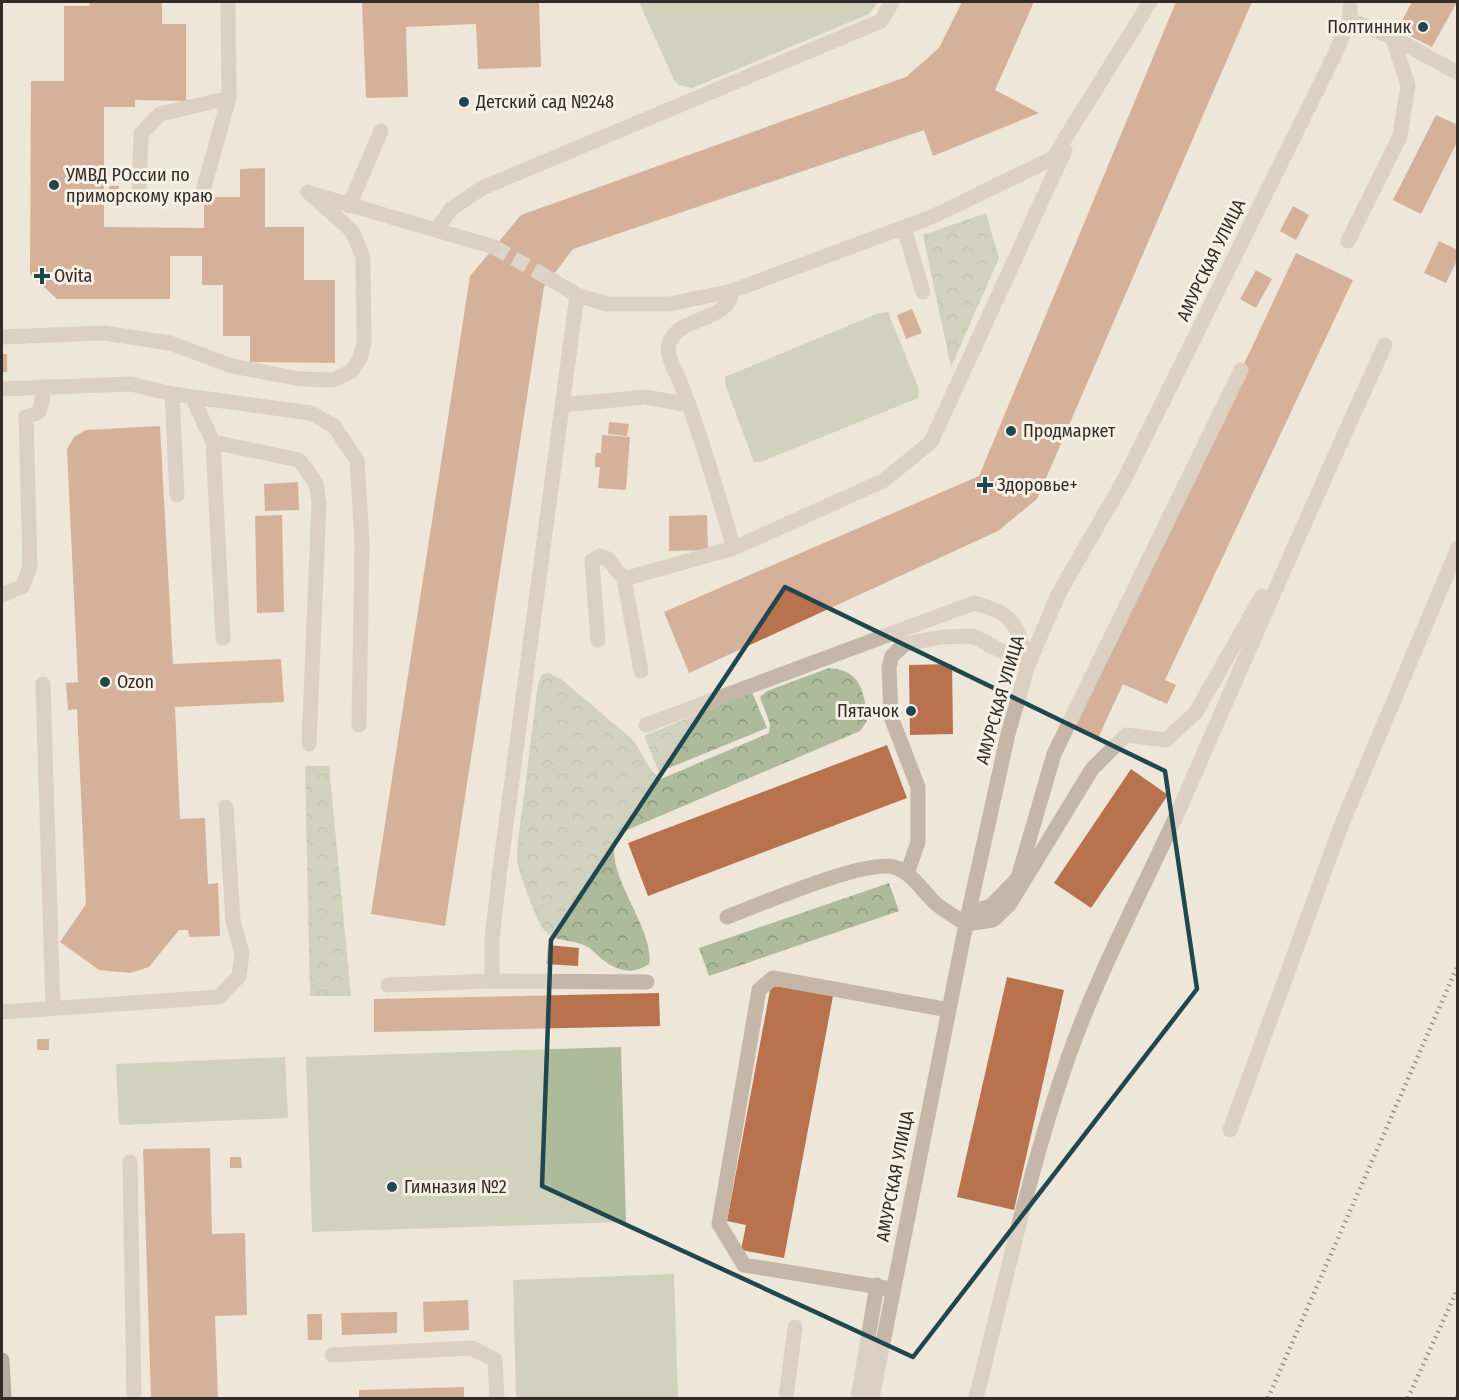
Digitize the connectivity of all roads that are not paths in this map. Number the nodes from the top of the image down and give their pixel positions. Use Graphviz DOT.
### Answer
graph roads {
  1 [pos="228,2"];
  2 [pos="892,2"];
  3 [pos="1150,2"];
  4 [pos="1350,2"];
  5 [pos="1350,20"];
  6 [pos="1392,37"];
  7 [pos="1458,74"];
  8 [pos="229,98"];
  9 [pos="1086,104"];
  10 [pos="381,130"];
  11 [pos="204,187"];
  12 [pos="139,195"];
  13 [pos="349,206"];
  14 [pos="904,228"];
  15 [pos="437,229"];
  16 [pos="1348,241"];
  17 [pos="494,247"];
  18 [pos="550,279"];
  19 [pos="732,291"];
  20 [pos="923,292"];
  21 [pos="577,295"];
  22 [pos="2,337"];
  23 [pos="1385,345"];
  24 [pos="1241,370"];
  25 [pos="43,387"];
  26 [pos="2,389"];
  27 [pos="172,394"];
  28 [pos="192,397"];
  29 [pos="562,405"];
  30 [pos="689,405"];
  31 [pos="213,441"];
  32 [pos="177,495"];
  33 [pos="1299,531"];
  34 [pos="734,548"];
  35 [pos="1458,548"];
  36 [pos="624,579"];
  37 [pos="2,594"];
  38 [pos="223,638"];
  39 [pos="598,640"];
  40 [pos="1028,665"];
  41 [pos="641,671"];
  42 [pos="43,684"];
  43 [pos="646,724"];
  44 [pos="359,726"];
  45 [pos="309,744"];
  46 [pos="226,807"];
  47 [pos="907,874"];
  48 [pos="727,917"];
  49 [pos="967,918"];
  50 [pos="492,981"];
  51 [pos="647,982"];
  52 [pos="388,985"];
  53 [pos="53,1008"];
  54 [pos="949,1010"];
  55 [pos="2,1012"];
  56 [pos="1230,1131"];
  57 [pos="130,1162"];
  58 [pos="877,1285"];
  59 [pos="892,1288"];
  60 [pos="795,1326"];
  61 [pos="332,1355"];
  62 [pos="2,1360"];
  63 [pos="4,1398"];
  64 [pos="134,1398"];
  65 [pos="497,1398"];
  66 [pos="786,1398"];
  67 [pos="858,1398"];
  68 [pos="872,1398"];
  69 [pos="976,1398"];
  1 -- 8 [label="street"];
  2 -- 15 [label="street"];
  3 -- 9 [label="street"];
  4 -- 5 [label="street, АМУРСКАЯ УЛИЦА"];
  5 -- 6 [label="street"];
  5 -- 40 [label="street, АМУРСКАЯ УЛИЦА"];
  6 -- 7 [label="street"];
  6 -- 16 [label="street"];
  8 -- 11 [label="street"];
  8 -- 12 [label="street"];
  9 -- 14 [label="street"];
  9 -- 34 [label="street"];
  10 -- 13 [label="street"];
  13 -- 15 [label="street"];
  13 -- 22 [label="street"];
  14 -- 19 [label="street"];
  14 -- 20 [label="street"];
  15 -- 17 [label="street"];
  18 -- 21 [label="street"];
  19 -- 21 [label="street"];
  19 -- 30 [label="street"];
  21 -- 29 [label="street"];
  23 -- 33 [label="street"];
  24 -- 49 [label="street"];
  25 -- 26 [label="street"];
  25 -- 27 [label="street"];
  25 -- 37 [label="street"];
  27 -- 28 [label="street"];
  27 -- 32 [label="street"];
  28 -- 31 [label="street"];
  28 -- 44 [label="street"];
  29 -- 30 [label="street"];
  29 -- 50 [label="street"];
  30 -- 34 [label="street"];
  31 -- 38 [label="street"];
  31 -- 45 [label="street"];
  33 -- 49 [label="street"];
  33 -- 69 [label="street"];
  34 -- 36 [label="street"];
  35 -- 56 [label="street"];
  36 -- 39 [label="street"];
  36 -- 41 [label="street"];
  40 -- 43 [label="street"];
  40 -- 47 [label="street"];
  40 -- 49 [label="street, АМУРСКАЯ УЛИЦА"];
  42 -- 53 [label="street"];
  46 -- 53 [label="street"];
  47 -- 48 [label="street"];
  47 -- 49 [label="street"];
  49 -- 54 [label="street, АМУРСКАЯ УЛИЦА"];
  50 -- 51 [label="street"];
  50 -- 52 [label="street"];
  53 -- 55 [label="street"];
  54 -- 58 [label="street"];
  54 -- 59 [label="street, АМУРСКАЯ УЛИЦА"];
  57 -- 64 [label="street"];
  58 -- 59 [label="street"];
  58 -- 67 [label="street"];
  59 -- 68 [label="street, АМУРСКАЯ УЛИЦА"];
  60 -- 66 [label="street"];
  61 -- 65 [label="street"];
  62 -- 63 [label="main road"];
}
